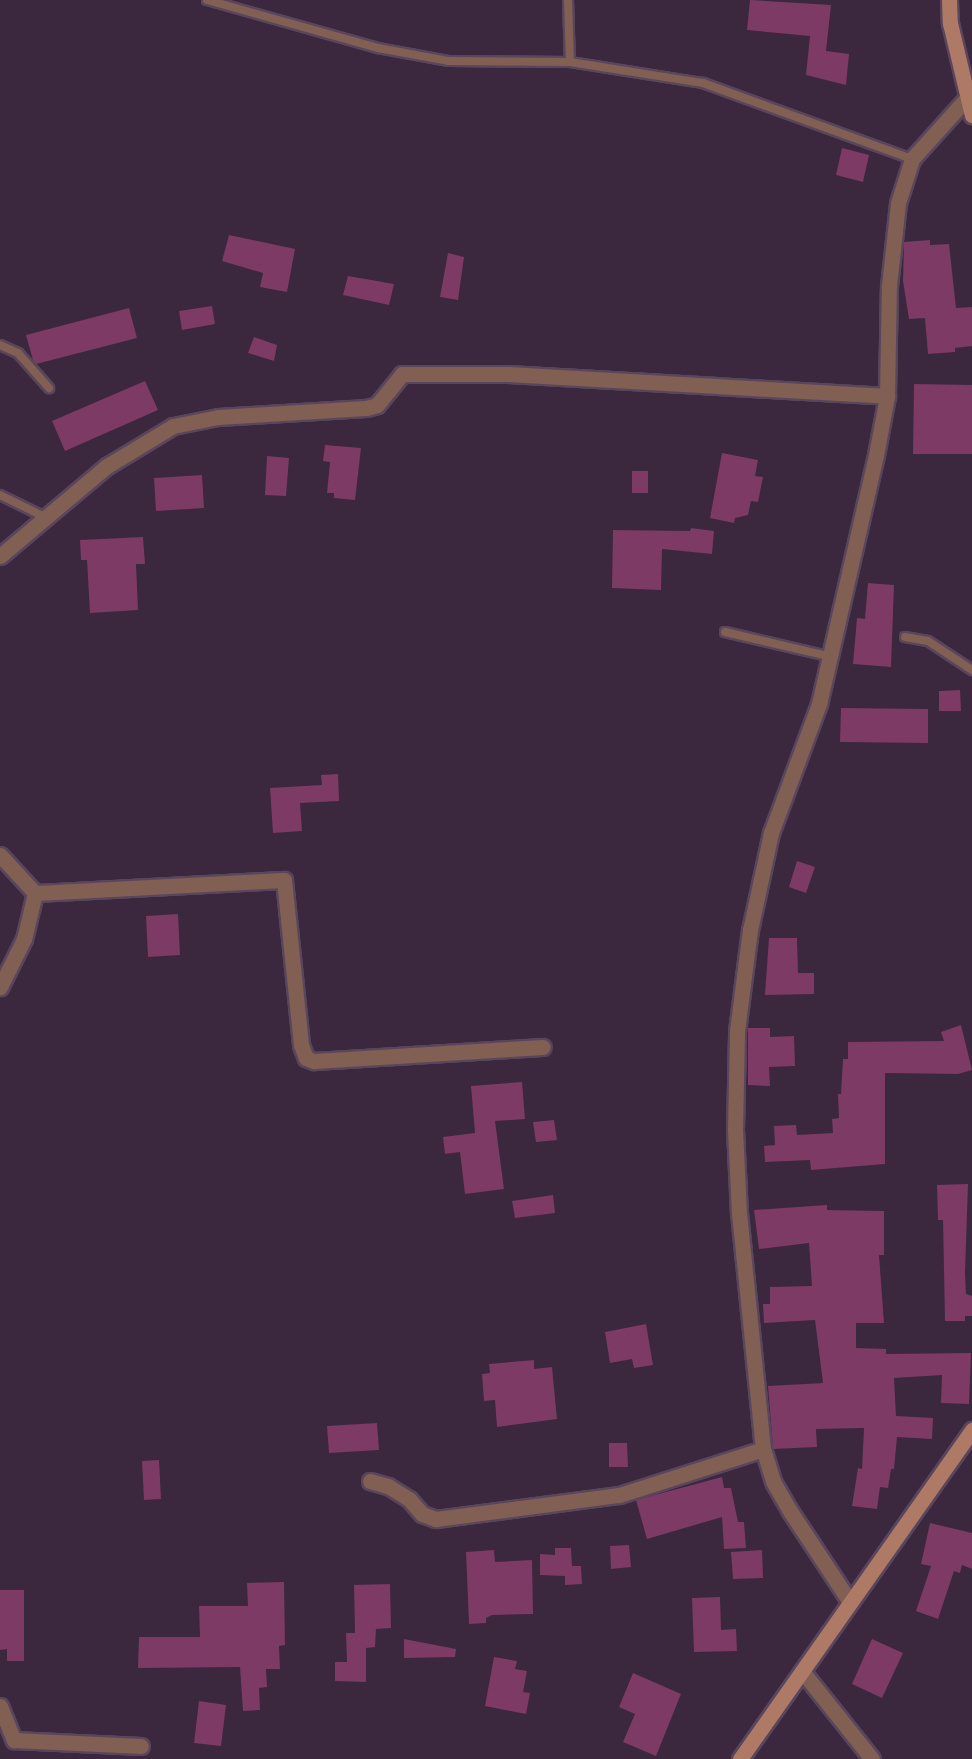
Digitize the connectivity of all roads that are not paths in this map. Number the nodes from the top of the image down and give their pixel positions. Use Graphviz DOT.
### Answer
graph roads {
  1 [pos="207,0"];
  2 [pos="568,0"];
  3 [pos="949,0"];
  4 [pos="570,62"];
  5 [pos="966,99"];
  6 [pos="972,115"];
  7 [pos="912,159"];
  8 [pos="0,345"];
  9 [pos="49,388"];
  10 [pos="887,396"];
  11 [pos="0,495"];
  12 [pos="48,518"];
  13 [pos="0,556"];
  14 [pos="724,632"];
  15 [pos="905,637"];
  16 [pos="828,656"];
  17 [pos="972,670"];
  18 [pos="0,855"];
  19 [pos="35,893"];
  20 [pos="0,987"];
  21 [pos="543,1047"];
  22 [pos="972,1430"];
  23 [pos="763,1449"];
  24 [pos="370,1480"];
  25 [pos="850,1602"];
  26 [pos="802,1671"];
  27 [pos="0,1706"];
  28 [pos="141,1746"];
  29 [pos="740,1759"];
  30 [pos="872,1759"];
  1 -- 4 [label="lane"];
  2 -- 4 [label="lane"];
  3 -- 5 [label="street"];
  4 -- 7 [label="lane"];
  5 -- 6 [label="street"];
  5 -- 7 [label="street"];
  7 -- 10 [label="street"];
  8 -- 9 [label="lane"];
  10 -- 12 [label="street"];
  10 -- 16 [label="street"];
  11 -- 12 [label="lane"];
  12 -- 13 [label="street"];
  14 -- 16 [label="lane"];
  15 -- 17 [label="lane"];
  16 -- 23 [label="street"];
  18 -- 19 [label="street"];
  19 -- 20 [label="street"];
  19 -- 21 [label="street"];
  22 -- 25 [label="street"];
  23 -- 24 [label="street"];
  23 -- 25 [label="street"];
  25 -- 26 [label="street"];
  26 -- 29 [label="street"];
  26 -- 30 [label="street"];
  27 -- 28 [label="street"];
}
